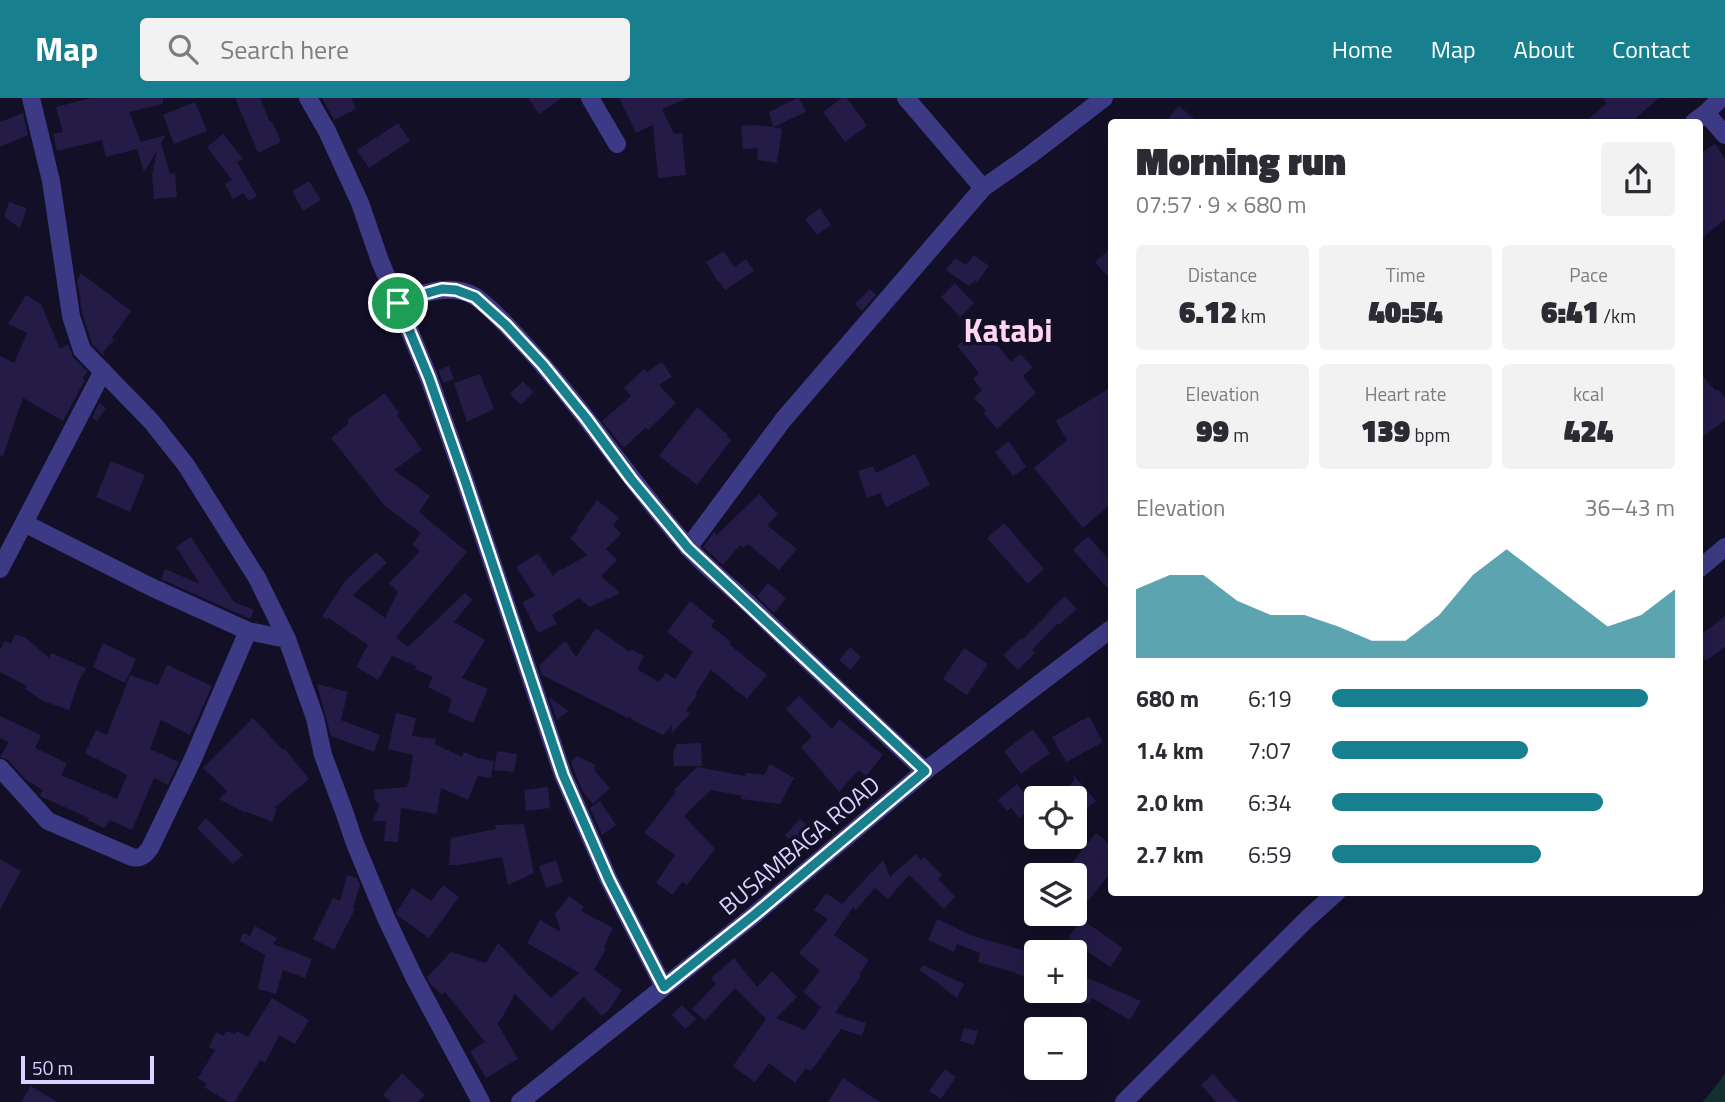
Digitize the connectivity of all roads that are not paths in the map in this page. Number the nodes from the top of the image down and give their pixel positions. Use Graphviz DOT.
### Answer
graph roads {
  1 [pos="31,98"];
  2 [pos="308,98"];
  3 [pos="590,98"];
  4 [pos="906,98"];
  5 [pos="1104,98"];
  6 [pos="1721,98"];
  7 [pos="1700,118"];
  8 [pos="1703,120"];
  9 [pos="1725,135"];
  10 [pos="617,144"];
  11 [pos="983,188"];
  12 [pos="398,303"];
  13 [pos="103,371"];
  14 [pos="24,523"];
  15 [pos="1725,547"];
  16 [pos="688,548"];
  17 [pos="1703,566"];
  18 [pos="0,569"];
  19 [pos="248,631"];
  20 [pos="1108,631"];
  21 [pos="287,639"];
  22 [pos="0,768"];
  23 [pos="925,771"];
  24 [pos="1333,896"];
  25 [pos="664,987"];
  26 [pos="481,1102"];
  27 [pos="520,1102"];
  28 [pos="1124,1102"];
  1 -- 13 [label="street"];
  2 -- 12 [label="street"];
  3 -- 10 [label="street"];
  4 -- 11 [label="street"];
  5 -- 11 [label="street"];
  6 -- 7 [label="street"];
  8 -- 9 [label="street"];
  11 -- 16 [label="street"];
  12 -- 16 [label="street"];
  12 -- 25 [label="street"];
  13 -- 14 [label="street"];
  13 -- 21 [label="street"];
  14 -- 18 [label="street"];
  14 -- 19 [label="street"];
  15 -- 17 [label="street"];
  16 -- 23 [label="street"];
  19 -- 21 [label="street"];
  19 -- 22 [label="street"];
  20 -- 23 [label="street, BUSAMBAGA ROAD"];
  21 -- 26 [label="street"];
  23 -- 25 [label="street, BUSAMBAGA ROAD"];
  24 -- 28 [label="street"];
  25 -- 27 [label="street, BUSAMBAGA ROAD"];
}
